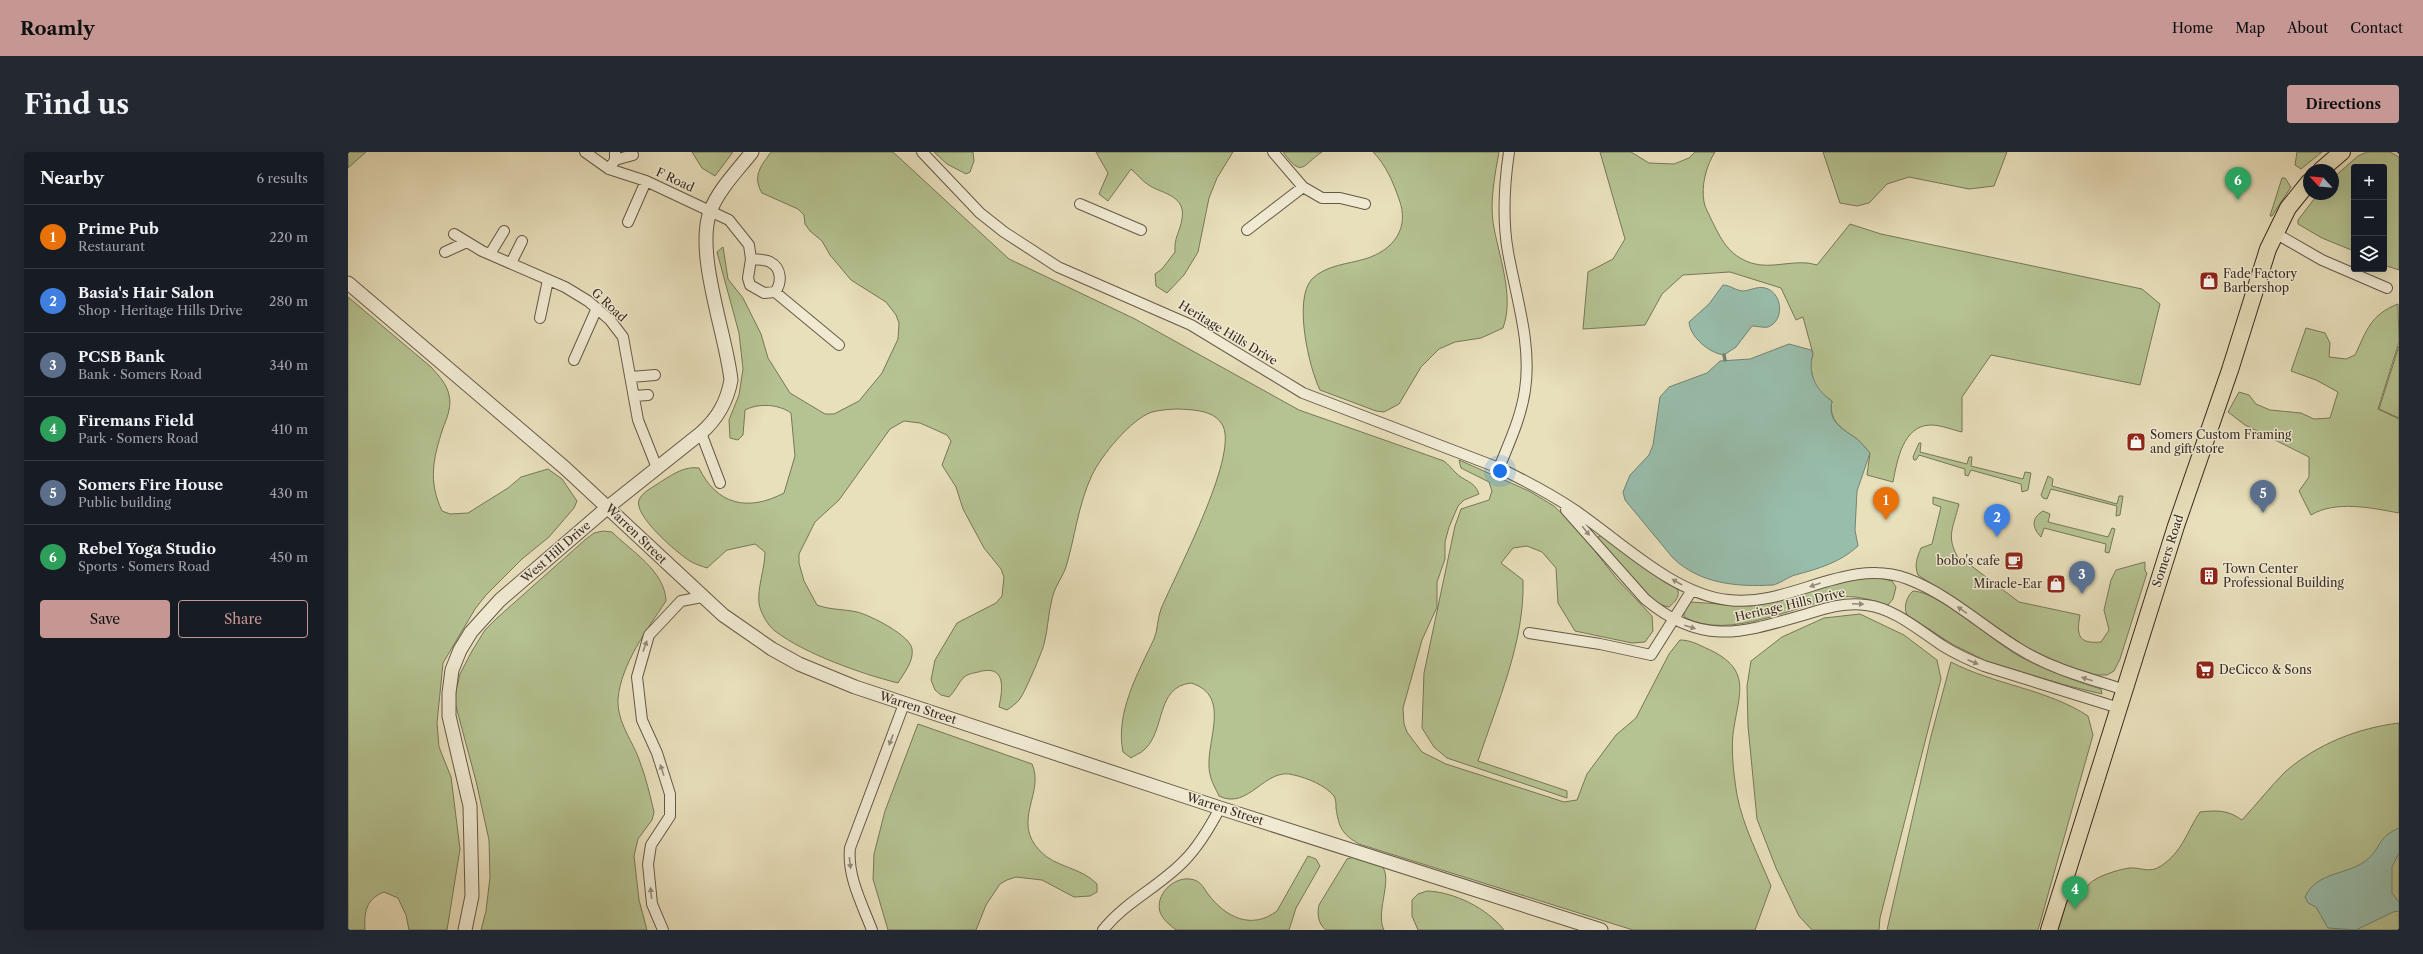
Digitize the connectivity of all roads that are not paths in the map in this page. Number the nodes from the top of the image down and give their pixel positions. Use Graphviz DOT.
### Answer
graph roads {
  1 [pos="585,152"];
  2 [pos="752,152"];
  3 [pos="922,152"];
  4 [pos="1273,152"];
  5 [pos="1508,152"];
  6 [pos="2342,152"];
  7 [pos="633,155"];
  8 [pos="615,156"];
  9 [pos="2328,164"];
  10 [pos="609,169"];
  11 [pos="646,181"];
  12 [pos="1303,187"];
  13 [pos="2303,189"];
  14 [pos="1080,204"];
  15 [pos="1365,204"];
  16 [pos="710,212"];
  17 [pos="628,222"];
  18 [pos="1141,230"];
  19 [pos="1247,230"];
  20 [pos="504,231"];
  21 [pos="2275,233"];
  22 [pos="454,234"];
  23 [pos="522,241"];
  24 [pos="468,242"];
  25 [pos="445,252"];
  26 [pos="490,254"];
  27 [pos="751,259"];
  28 [pos="511,263"];
  29 [pos="548,280"];
  30 [pos="348,283"];
  31 [pos="2387,288"];
  32 [pos="775,292"];
  33 [pos="596,308"];
  34 [pos="540,318"];
  35 [pos="839,345"];
  36 [pos="574,360"];
  37 [pos="656,375"];
  38 [pos="631,377"];
  39 [pos="648,395"];
  40 [pos="634,396"];
  41 [pos="701,433"];
  42 [pos="657,468"];
  43 [pos="1499,468"];
  44 [pos="720,483"];
  45 [pos="1549,494"];
  46 [pos="608,507"];
  47 [pos="1692,590"];
  48 [pos="702,596"];
  49 [pos="1673,620"];
  50 [pos="1529,633"];
  51 [pos="2125,690"];
  52 [pos="904,704"];
  53 [pos="2119,708"];
  54 [pos="1220,808"];
  55 [pos="465,930"];
  56 [pos="663,930"];
  57 [pos="872,930"];
  58 [pos="1103,930"];
  59 [pos="1601,930"];
  60 [pos="2049,930"];
  1 -- 10 [label="street, F Road"];
  2 -- 16 [label="street, West Hill Drive"];
  3 -- 43 [label="street, Heritage Hills Drive"];
  4 -- 12 [label="street"];
  5 -- 43 [label="street"];
  6 -- 9 [label="main road"];
  7 -- 8 [label="street"];
  8 -- 10 [label="street"];
  10 -- 11 [label="street, F Road"];
  11 -- 16 [label="street, F Road"];
  11 -- 17 [label="street"];
  12 -- 15 [label="street"];
  12 -- 19 [label="street"];
  13 -- 21 [label="main road, Somers Road"];
  14 -- 18 [label="street"];
  16 -- 27 [label="street, F Road"];
  16 -- 41 [label="street, West Hill Drive"];
  20 -- 26 [label="street"];
  21 -- 31 [label="street"];
  21 -- 51 [label="main road, Somers Road"];
  22 -- 24 [label="street, G Road"];
  23 -- 28 [label="street"];
  24 -- 25 [label="street"];
  24 -- 26 [label="street, G Road"];
  26 -- 28 [label="street, G Road"];
  27 -- 32 [label="street"];
  27 -- 32 [label="street"];
  28 -- 29 [label="street, G Road"];
  29 -- 33 [label="street, G Road"];
  29 -- 34 [label="street"];
  30 -- 46 [label="street, Warren Street"];
  32 -- 35 [label="street"];
  33 -- 36 [label="street"];
  33 -- 38 [label="street, G Road"];
  37 -- 38 [label="street"];
  38 -- 40 [label="street, G Road"];
  39 -- 40 [label="street"];
  40 -- 42 [label="street, G Road"];
  41 -- 42 [label="street, West Hill Drive"];
  41 -- 44 [label="street"];
  42 -- 46 [label="street, West Hill Drive"];
  43 -- 45 [label="street, Heritage Hills Drive"];
  47 -- 45 [label="street, Heritage Hills Drive, one-way"];
  45 -- 49 [label="street, Heritage Hills Drive, one-way"];
  46 -- 48 [label="street, Warren Street"];
  46 -- 55 [label="street, West Hill Drive"];
  47 -- 49 [label="street"];
  51 -- 47 [label="street, Heritage Hills Drive, one-way"];
  48 -- 52 [label="street, Warren Street"];
  56 -- 48 [label="street, one-way"];
  49 -- 50 [label="street"];
  49 -- 53 [label="street, Heritage Hills Drive, one-way"];
  51 -- 53 [label="main road, Somers Road"];
  52 -- 54 [label="street, Warren Street"];
  52 -- 57 [label="street, one-way"];
  53 -- 60 [label="main road, Somers Road"];
  54 -- 58 [label="street"];
  54 -- 59 [label="street, Warren Street"];
}
